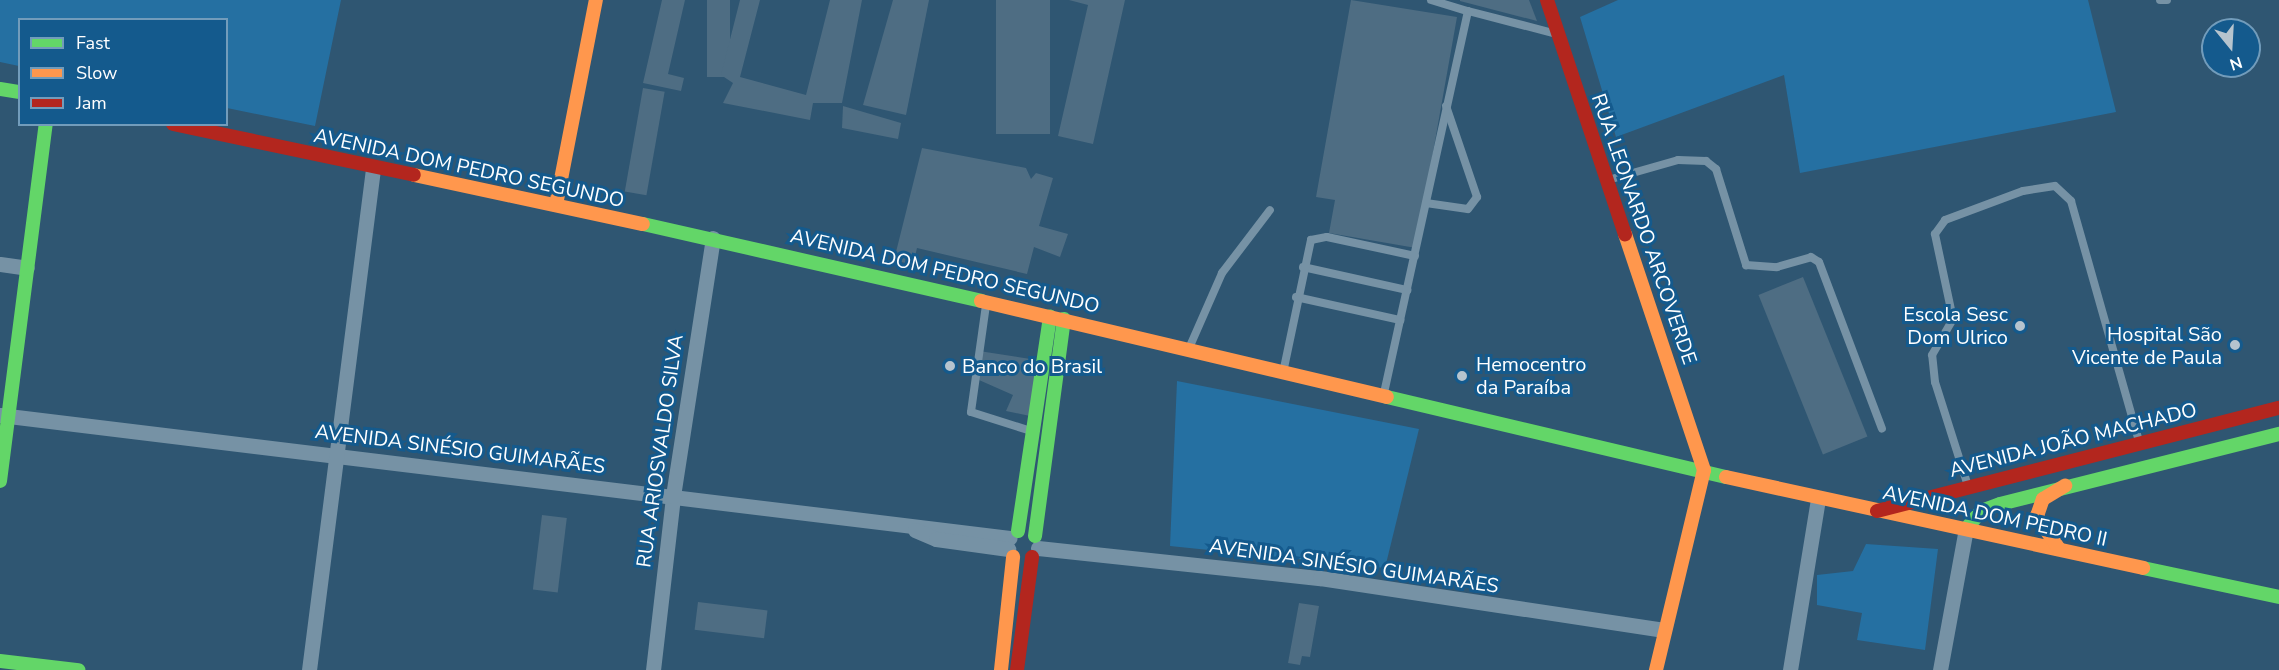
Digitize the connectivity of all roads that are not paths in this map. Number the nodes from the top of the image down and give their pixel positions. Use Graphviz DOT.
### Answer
graph roads {
  1 [pos="596,0"];
  2 [pos="1431,0"];
  3 [pos="1547,0"];
  4 [pos="2160,0"];
  5 [pos="2167,0"];
  6 [pos="1468,11"];
  7 [pos="1558,34"];
  8 [pos="0,89"];
  9 [pos="18,92"];
  10 [pos="1446,105"];
  11 [pos="46,126"];
  12 [pos="182,126"];
  13 [pos="373,169"];
  14 [pos="1606,180"];
  15 [pos="1426,203"];
  16 [pos="556,205"];
  17 [pos="1270,210"];
  18 [pos="713,238"];
  19 [pos="1415,256"];
  20 [pos="0,264"];
  21 [pos="1303,267"];
  22 [pos="27,268"];
  23 [pos="1407,290"];
  24 [pos="1296,297"];
  25 [pos="987,300"];
  26 [pos="1050,315"];
  27 [pos="1064,319"];
  28 [pos="1400,320"];
  29 [pos="1190,346"];
  30 [pos="1284,370"];
  31 [pos="1384,395"];
  32 [pos="2279,408"];
  33 [pos="4,416"];
  34 [pos="2216,423"];
  35 [pos="1882,429"];
  36 [pos="1031,431"];
  37 [pos="2279,434"];
  38 [pos="2140,443"];
  39 [pos="2222,448"];
  40 [pos="335,456"];
  41 [pos="1704,470"];
  42 [pos="0,481"];
  43 [pos="2065,486"];
  44 [pos="1968,487"];
  45 [pos="673,495"];
  46 [pos="1818,499"];
  47 [pos="1877,511"];
  48 [pos="1966,529"];
  49 [pos="1012,544"];
  50 [pos="1035,547"];
  51 [pos="2059,549"];
  52 [pos="2279,597"];
  53 [pos="1664,630"];
  54 [pos="0,661"];
  55 [pos="78,670"];
  56 [pos="309,670"];
  57 [pos="653,670"];
  58 [pos="1001,670"];
  59 [pos="1017,670"];
  60 [pos="1656,670"];
  61 [pos="1790,670"];
  62 [pos="1940,670"];
  1 -- 16 [label="main road"];
  2 -- 6 [label="lane"];
  3 -- 7 [label="main road, RUA LEONARDO ARCOVERDE"];
  4 -- 5 [label="lane"];
  6 -- 7 [label="lane"];
  6 -- 10 [label="lane"];
  7 -- 14 [label="main road, RUA LEONARDO ARCOVERDE"];
  8 -- 9 [label="main road"];
  10 -- 15 [label="lane"];
  10 -- 15 [label="lane"];
  11 -- 22 [label="main road"];
  12 -- 13 [label="main road, AVENIDA DOM PEDRO SEGUNDO"];
  13 -- 16 [label="main road, AVENIDA DOM PEDRO SEGUNDO"];
  13 -- 40 [label="street"];
  14 -- 35 [label="lane"];
  14 -- 41 [label="main road, RUA LEONARDO ARCOVERDE"];
  15 -- 19 [label="lane"];
  16 -- 18 [label="main road, AVENIDA DOM PEDRO SEGUNDO"];
  17 -- 29 [label="lane"];
  18 -- 25 [label="main road, AVENIDA DOM PEDRO SEGUNDO"];
  18 -- 45 [label="street, RUA ARIOSVALDO SILVA"];
  19 -- 21 [label="lane"];
  19 -- 23 [label="lane"];
  20 -- 22 [label="street"];
  21 -- 23 [label="lane"];
  21 -- 24 [label="lane"];
  22 -- 33 [label="main road"];
  23 -- 28 [label="lane"];
  24 -- 28 [label="lane"];
  24 -- 30 [label="lane"];
  25 -- 26 [label="main road, AVENIDA DOM PEDRO SEGUNDO"];
  25 -- 36 [label="lane"];
  26 -- 27 [label="main road, AVENIDA DOM PEDRO SEGUNDO"];
  26 -- 36 [label="main road"];
  27 -- 29 [label="main road, AVENIDA DOM PEDRO SEGUNDO"];
  27 -- 50 [label="main road"];
  28 -- 31 [label="lane"];
  29 -- 30 [label="main road, AVENIDA DOM PEDRO SEGUNDO"];
  30 -- 31 [label="main road, AVENIDA DOM PEDRO SEGUNDO"];
  31 -- 41 [label="main road, AVENIDA DOM PEDRO SEGUNDO"];
  32 -- 34 [label="main road, AVENIDA JOÃO MACHADO"];
  33 -- 40 [label="street, AVENIDA SINÉSIO GUIMARÃES"];
  33 -- 42 [label="main road"];
  34 -- 38 [label="main road, AVENIDA JOÃO MACHADO"];
  34 -- 39 [label="main road"];
  36 -- 49 [label="main road"];
  37 -- 39 [label="main road"];
  38 -- 44 [label="main road, AVENIDA JOÃO MACHADO"];
  38 -- 44 [label="lane"];
  39 -- 43 [label="main road"];
  40 -- 45 [label="street, AVENIDA SINÉSIO GUIMARÃES"];
  40 -- 56 [label="street"];
  41 -- 46 [label="main road, AVENIDA DOM PEDRO II"];
  41 -- 53 [label="main road"];
  43 -- 48 [label="main road"];
  43 -- 51 [label="main road"];
  44 -- 47 [label="main road, AVENIDA JOÃO MACHADO"];
  45 -- 49 [label="street, AVENIDA SINÉSIO GUIMARÃES"];
  45 -- 57 [label="street, RUA ARIOSVALDO SILVA"];
  46 -- 47 [label="main road, AVENIDA DOM PEDRO II"];
  46 -- 61 [label="street"];
  47 -- 48 [label="main road, AVENIDA DOM PEDRO II"];
  48 -- 51 [label="main road, AVENIDA DOM PEDRO II"];
  48 -- 62 [label="street"];
  49 -- 50 [label="main road"];
  49 -- 50 [label="main road"];
  49 -- 58 [label="main road"];
  50 -- 53 [label="street, AVENIDA SINÉSIO GUIMARÃES"];
  50 -- 59 [label="main road"];
  51 -- 52 [label="main road, AVENIDA DOM PEDRO II"];
  53 -- 60 [label="main road"];
  54 -- 55 [label="main road"];
}
